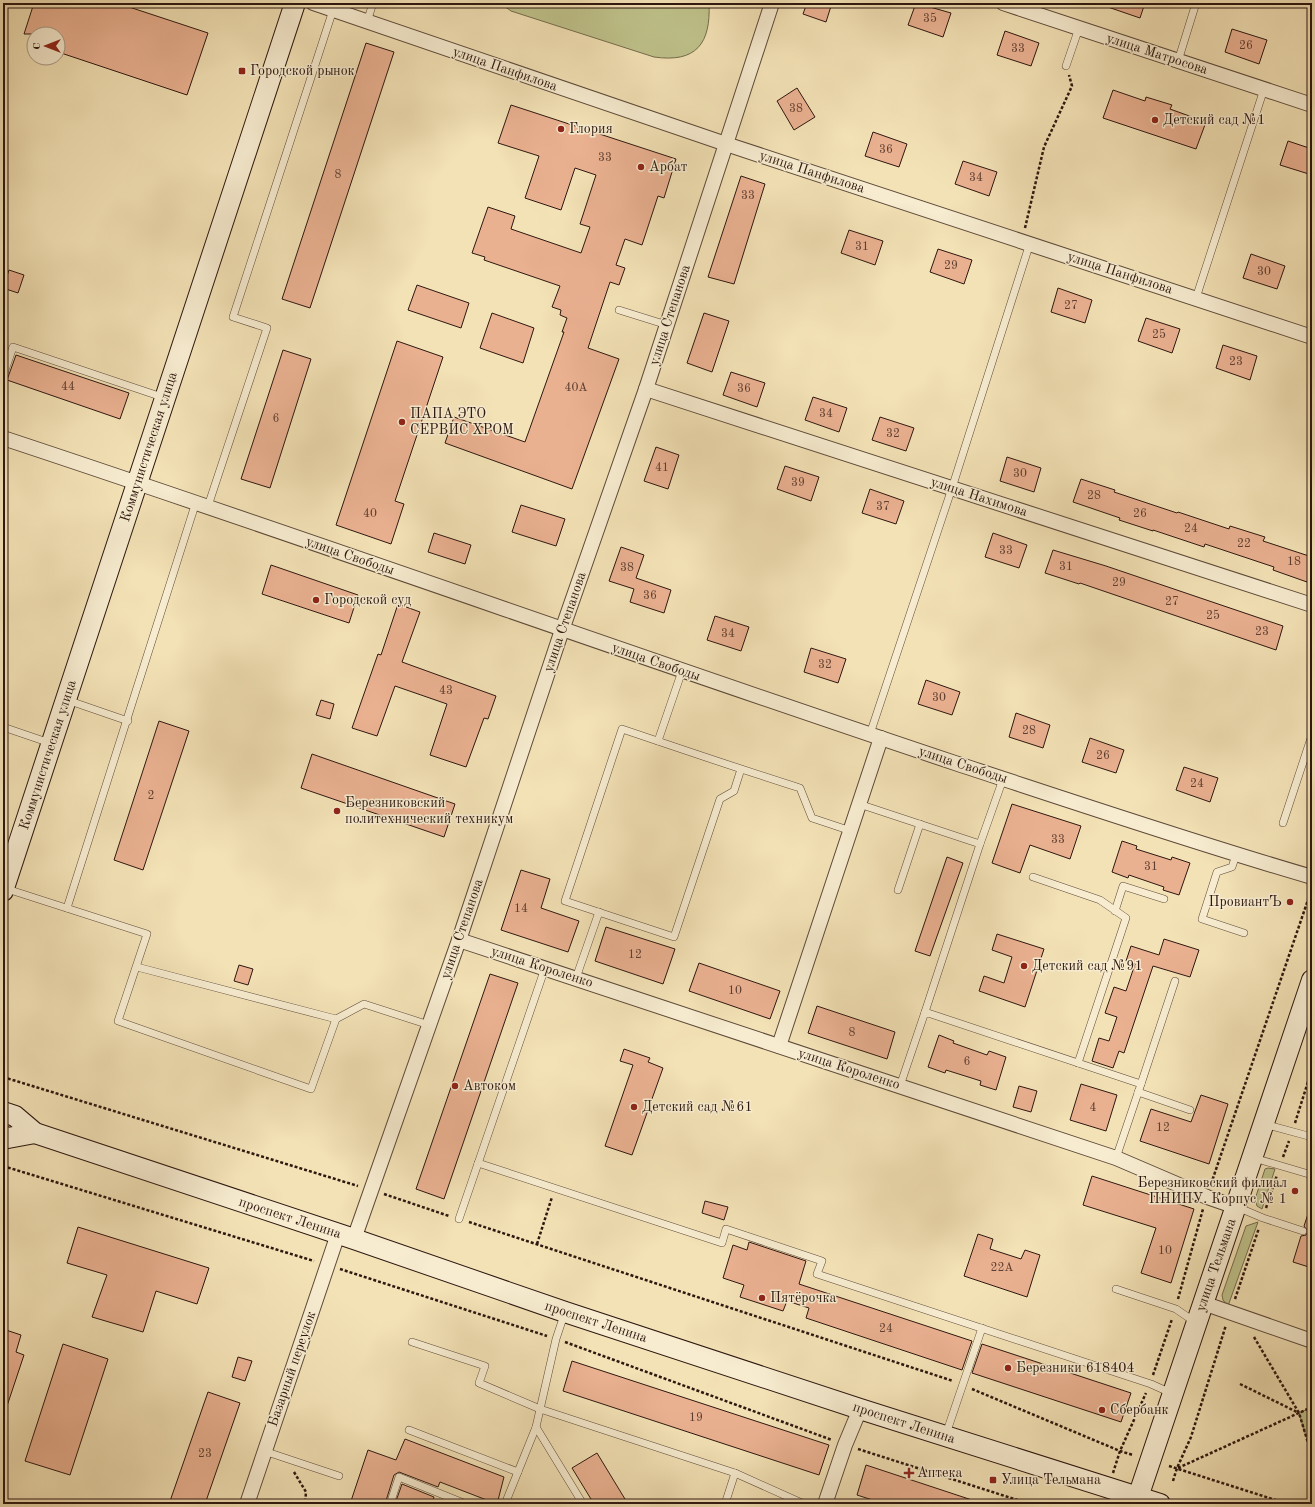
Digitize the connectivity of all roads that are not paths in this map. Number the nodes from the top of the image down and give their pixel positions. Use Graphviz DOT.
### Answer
graph roads {
  1 [pos="295,3"];
  2 [pos="313,3"];
  3 [pos="373,3"];
  4 [pos="772,3"];
  5 [pos="1003,3"];
  6 [pos="1196,3"];
  7 [pos="333,10"];
  8 [pos="367,22"];
  9 [pos="1079,28"];
  10 [pos="1178,61"];
  11 [pos="1066,66"];
  12 [pos="1264,89"];
  13 [pos="1312,105"];
  14 [pos="726,144"];
  15 [pos="1026,242"];
  16 [pos="1196,298"];
  17 [pos="619,310"];
  18 [pos="667,325"];
  19 [pos="1312,337"];
  20 [pos="3,376"];
  21 [pos="646,389"];
  22 [pos="165,398"];
  23 [pos="3,438"];
  24 [pos="137,482"];
  25 [pos="952,488"];
  26 [pos="202,504"];
  27 [pos="1312,605"];
  28 [pos="562,630"];
  29 [pos="682,671"];
  30 [pos="66,700"];
  31 [pos="128,721"];
  32 [pos="3,727"];
  33 [pos="875,736"];
  34 [pos="1312,736"];
  35 [pos="658,741"];
  36 [pos="51,744"];
  37 [pos="741,769"];
  38 [pos="1003,778"];
  39 [pos="860,804"];
  40 [pos="1283,823"];
  41 [pos="920,824"];
  42 [pos="850,831"];
  43 [pos="980,844"];
  44 [pos="1236,855"];
  45 [pos="1033,877"];
  46 [pos="1312,878"];
  47 [pos="4,889"];
  48 [pos="898,890"];
  49 [pos="1164,899"];
  50 [pos="67,908"];
  51 [pos="1115,911"];
  52 [pos="599,912"];
  53 [pos="1244,933"];
  54 [pos="459,940"];
  55 [pos="137,967"];
  56 [pos="545,968"];
  57 [pos="576,978"];
  58 [pos="1175,981"];
  59 [pos="1310,990"];
  60 [pos="925,1012"];
  61 [pos="336,1019"];
  62 [pos="429,1025"];
  63 [pos="779,1046"];
  64 [pos="1078,1063"];
  65 [pos="1141,1084"];
  66 [pos="900,1086"];
  67 [pos="1138,1092"];
  68 [pos="1190,1110"];
  69 [pos="3,1112"];
  70 [pos="1264,1124"];
  71 [pos="35,1133"];
  72 [pos="3,1136"];
  73 [pos="1312,1137"];
  74 [pos="1252,1157"];
  75 [pos="1116,1158"];
  76 [pos="478,1163"];
  77 [pos="1312,1175"];
  78 [pos="1236,1207"];
  79 [pos="459,1219"];
  80 [pos="1303,1231"];
  81 [pos="346,1236"];
  82 [pos="1116,1289"];
  83 [pos="1203,1303"];
  84 [pos="565,1312"];
  85 [pos="1197,1324"];
  86 [pos="982,1328"];
  87 [pos="1312,1341"];
  88 [pos="412,1342"];
  89 [pos="1173,1394"];
  90 [pos="540,1409"];
  91 [pos="860,1409"];
  92 [pos="536,1427"];
  93 [pos="409,1430"];
  94 [pos="945,1437"];
  95 [pos="264,1451"];
  96 [pos="518,1472"];
  97 [pos="735,1474"];
  98 [pos="339,1476"];
  99 [pos="1137,1500"];
  100 [pos="456,1502"];
  101 [pos="247,1504"];
  102 [pos="390,1504"];
  103 [pos="466,1504"];
  104 [pos="505,1504"];
  105 [pos="583,1504"];
  106 [pos="725,1504"];
  107 [pos="804,1504"];
  108 [pos="825,1504"];
  109 [pos="1160,1504"];
  1 -- 22 [label="main road, Коммунистическая улица"];
  2 -- 7 [label="street, улица Панфилова"];
  3 -- 8 [label="lane"];
  4 -- 14 [label="street, улица Степанова"];
  5 -- 9 [label="street, улица Матросова"];
  6 -- 10 [label="lane"];
  7 -- 8 [label="street, улица Панфилова"];
  7 -- 26 [label="lane"];
  8 -- 14 [label="street, улица Панфилова"];
  9 -- 10 [label="street, улица Матросова"];
  9 -- 11 [label="lane"];
  10 -- 12 [label="street, улица Матросова"];
  12 -- 13 [label="street, улица Матросова"];
  12 -- 16 [label="lane"];
  14 -- 15 [label="street, улица Панфилова"];
  14 -- 18 [label="street, улица Степанова"];
  15 -- 16 [label="street, улица Панфилова"];
  15 -- 25 [label="lane"];
  16 -- 19 [label="street, улица Панфилова"];
  17 -- 18 [label="lane"];
  18 -- 21 [label="street, улица Степанова"];
  20 -- 22 [label="lane"];
  21 -- 25 [label="street, улица Нахимова"];
  21 -- 28 [label="street, улица Степанова"];
  22 -- 24 [label="main road, Коммунистическая улица"];
  23 -- 24 [label="street, улица Свободы"];
  24 -- 26 [label="street, улица Свободы"];
  24 -- 30 [label="main road, Коммунистическая улица"];
  25 -- 27 [label="street, улица Нахимова"];
  25 -- 33 [label="lane"];
  26 -- 28 [label="street, улица Свободы"];
  26 -- 31 [label="lane"];
  28 -- 29 [label="street, улица Свободы"];
  28 -- 54 [label="street, улица Степанова"];
  29 -- 33 [label="street, улица Свободы"];
  29 -- 35 [label="lane"];
  30 -- 31 [label="lane"];
  30 -- 36 [label="main road, Коммунистическая улица"];
  31 -- 50 [label="lane"];
  32 -- 36 [label="lane"];
  33 -- 38 [label="street, улица Свободы"];
  33 -- 39 [label="street"];
  34 -- 40 [label="lane"];
  35 -- 37 [label="lane"];
  35 -- 52 [label="lane"];
  36 -- 47 [label="main road, Коммунистическая улица"];
  37 -- 42 [label="lane"];
  37 -- 52 [label="lane"];
  38 -- 43 [label="lane"];
  38 -- 44 [label="street, улица Свободы"];
  39 -- 41 [label="lane"];
  39 -- 42 [label="street"];
  41 -- 43 [label="lane"];
  41 -- 48 [label="lane"];
  42 -- 63 [label="street"];
  43 -- 60 [label="lane"];
  44 -- 46 [label="street, улица Свободы"];
  44 -- 53 [label="lane"];
  45 -- 51 [label="lane"];
  47 -- 50 [label="lane"];
  49 -- 51 [label="lane"];
  50 -- 55 [label="lane"];
  51 -- 64 [label="lane"];
  52 -- 57 [label="lane"];
  54 -- 56 [label="street, улица Короленко"];
  54 -- 62 [label="street, улица Степанова"];
  55 -- 61 [label="lane"];
  55 -- 61 [label="lane"];
  56 -- 57 [label="street, улица Короленко"];
  56 -- 76 [label="lane"];
  57 -- 63 [label="street, улица Короленко"];
  58 -- 65 [label="lane"];
  59 -- 70 [label="main road, улица Тельмана"];
  60 -- 64 [label="lane"];
  60 -- 66 [label="lane"];
  61 -- 62 [label="lane"];
  62 -- 81 [label="street, улица Степанова"];
  63 -- 66 [label="street, улица Короленко"];
  64 -- 65 [label="lane"];
  65 -- 67 [label="lane"];
  66 -- 75 [label="street, улица Короленко"];
  67 -- 68 [label="lane"];
  67 -- 75 [label="lane"];
  69 -- 71 [label="main road, проспект Ленина"];
  70 -- 73 [label="lane"];
  70 -- 74 [label="main road, улица Тельмана"];
  71 -- 72 [label="main road, проспект Ленина"];
  71 -- 81 [label="main road, проспект Ленина"];
  74 -- 77 [label="lane"];
  74 -- 78 [label="main road, улица Тельмана"];
  75 -- 78 [label="street, улица Короленко"];
  76 -- 79 [label="lane"];
  76 -- 86 [label="lane"];
  78 -- 80 [label="lane"];
  78 -- 83 [label="main road, улица Тельмана"];
  81 -- 84 [label="main road, проспект Ленина"];
  81 -- 95 [label="street, Базарный переулок"];
  82 -- 85 [label="lane"];
  83 -- 85 [label="main road, улица Тельмана"];
  83 -- 87 [label="street"];
  84 -- 90 [label="lane"];
  84 -- 91 [label="main road, проспект Ленина"];
  85 -- 89 [label="main road, улица Тельмана"];
  86 -- 89 [label="lane"];
  86 -- 94 [label="lane"];
  88 -- 90 [label="lane"];
  89 -- 99 [label="main road, улица Тельмана"];
  90 -- 92 [label="lane"];
  90 -- 97 [label="lane"];
  91 -- 94 [label="main road, проспект Ленина"];
  91 -- 108 [label="street"];
  92 -- 96 [label="lane"];
  92 -- 105 [label="lane"];
  93 -- 96 [label="lane"];
  94 -- 99 [label="main road, проспект Ленина"];
  95 -- 98 [label="lane"];
  95 -- 101 [label="street, Базарный переулок"];
  96 -- 104 [label="lane"];
  97 -- 106 [label="lane"];
  97 -- 107 [label="lane"];
  99 -- 109 [label="main road, проспект Ленина"];
  100 -- 102 [label="lane"];
  100 -- 103 [label="lane"];
}
